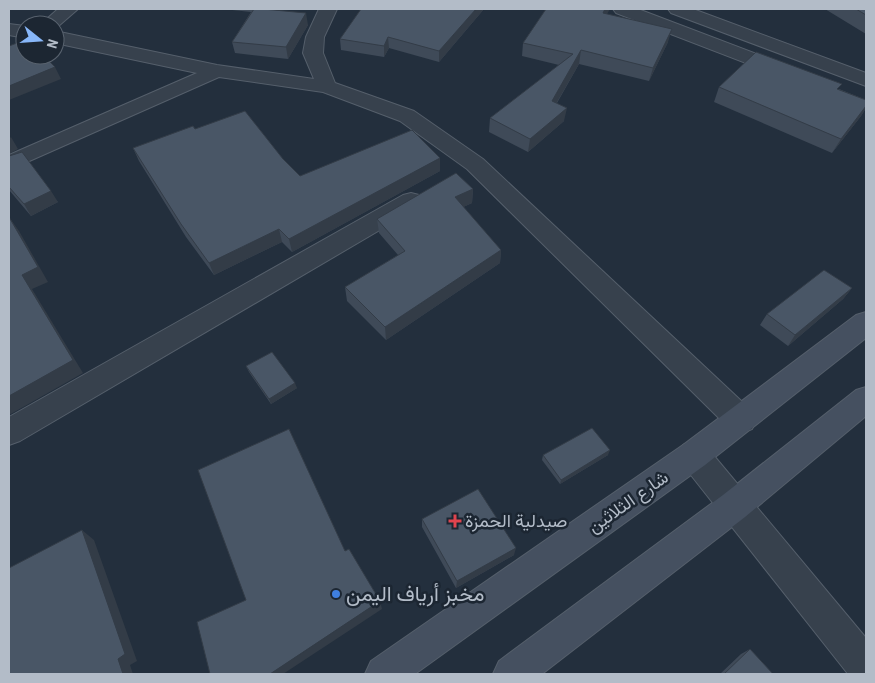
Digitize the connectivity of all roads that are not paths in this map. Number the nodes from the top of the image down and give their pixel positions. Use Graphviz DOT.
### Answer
graph roads {
  1 [pos="328,9"];
  2 [pos="622,9"];
  3 [pos="677,9"];
  4 [pos="65,38"];
  5 [pos="217,71"];
  6 [pos="803,79"];
  7 [pos="866,80"];
  8 [pos="327,87"];
  9 [pos="9,163"];
  10 [pos="475,164"];
  11 [pos="866,323"];
  12 [pos="866,399"];
  13 [pos="741,420"];
  14 [pos="9,432"];
  15 [pos="694,455"];
  16 [pos="734,506"];
  17 [pos="866,667"];
  18 [pos="384,674"];
  19 [pos="512,674"];
  1 -- 8 [label="street"];
  2 -- 6 [label="street"];
  3 -- 7 [label="street"];
  4 -- 5 [label="street"];
  5 -- 8 [label="street"];
  5 -- 9 [label="street"];
  8 -- 10 [label="street"];
  10 -- 13 [label="street"];
  10 -- 14 [label="street"];
  11 -- 13 [label="main road, شارع الثلاثين"];
  12 -- 16 [label="main road"];
  13 -- 15 [label="main road, شارع الثلاثين"];
  15 -- 16 [label="street"];
  15 -- 18 [label="main road, شارع الثلاثين"];
  16 -- 17 [label="street"];
  16 -- 19 [label="main road"];
}
